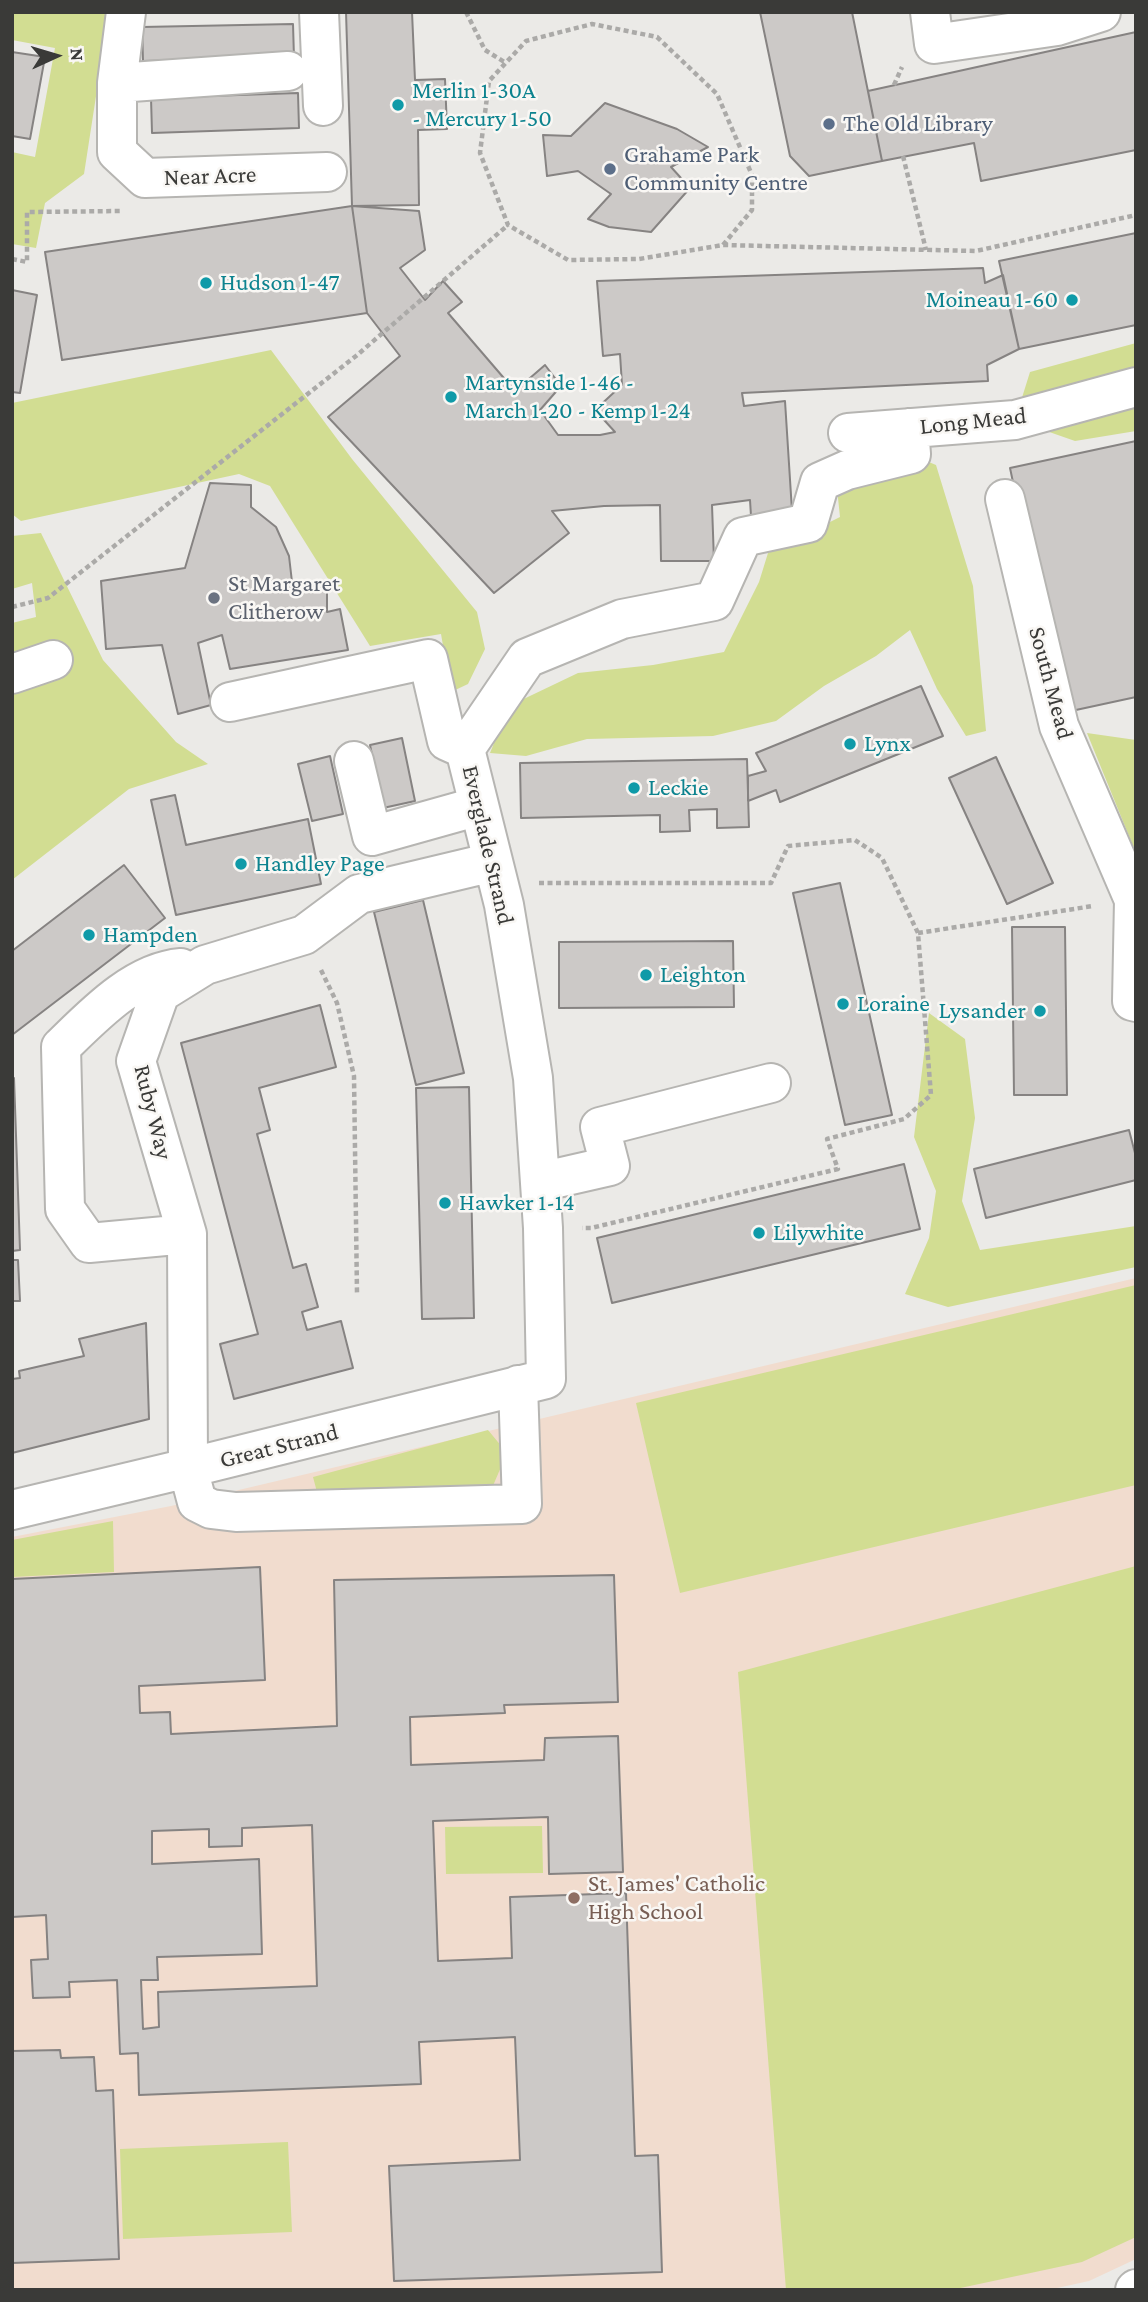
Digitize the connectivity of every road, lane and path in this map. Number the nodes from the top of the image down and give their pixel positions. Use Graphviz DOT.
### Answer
graph roads {
  1 [pos="126,12"];
  2 [pos="320,12"];
  3 [pos="466,12"];
  4 [pos="929,12"];
  5 [pos="1101,12"];
  6 [pos="506,63"];
  7 [pos="288,71"];
  8 [pos="117,83"];
  9 [pos="323,106"];
  10 [pos="903,156"];
  11 [pos="327,173"];
  12 [pos="130,211"];
  13 [pos="1136,215"];
  14 [pos="509,225"];
  15 [pos="723,245"];
  16 [pos="926,250"];
  17 [pos="12,259"];
  18 [pos="1136,387"];
  19 [pos="909,428"];
  20 [pos="848,433"];
  21 [pos="1005,499"];
  22 [pos="12,607"];
  23 [pos="53,660"];
  24 [pos="12,674"];
  25 [pos="230,702"];
  26 [pos="465,749"];
  27 [pos="354,761"];
  28 [pos="480,806"];
  29 [pos="496,873"];
  30 [pos="1135,900"];
  31 [pos="918,933"];
  32 [pos="303,935"];
  33 [pos="205,965"];
  34 [pos="1136,1002"];
  35 [pos="771,1083"];
  36 [pos="540,1182"];
  37 [pos="543,1228"];
  38 [pos="187,1234"];
  39 [pos="357,1293"];
  40 [pos="532,1382"];
  41 [pos="188,1468"];
  42 [pos="12,1510"];
  1 -- 8 [label="street, Near Acre"];
  2 -- 9 [label="street"];
  3 -- 6 [label="path"];
  4 -- 5 [label="street"];
  6 -- 14 [label="path"];
  6 -- 15 [label="path"];
  7 -- 8 [label="street"];
  8 -- 11 [label="street, Near Acre"];
  10 -- 16 [label="path"];
  12 -- 17 [label="path"];
  13 -- 16 [label="path"];
  14 -- 15 [label="path"];
  14 -- 22 [label="path"];
  15 -- 16 [label="path"];
  18 -- 19 [label="street, Long Mead"];
  19 -- 20 [label="street, Long Mead"];
  19 -- 26 [label="street, Everglade Strand"];
  21 -- 30 [label="street, South Mead"];
  23 -- 24 [label="street"];
  25 -- 26 [label="street"];
  26 -- 28 [label="street, Everglade Strand"];
  27 -- 28 [label="street"];
  28 -- 29 [label="street, Everglade Strand"];
  29 -- 31 [label="path"];
  29 -- 32 [label="street, Ruby Way"];
  29 -- 36 [label="street, Everglade Strand"];
  30 -- 31 [label="path"];
  30 -- 34 [label="street, South Mead"];
  31 -- 37 [label="path"];
  32 -- 33 [label="street, Ruby Way"];
  32 -- 39 [label="path"];
  33 -- 38 [label="street, Ruby Way"];
  33 -- 38 [label="street"];
  35 -- 36 [label="street"];
  36 -- 37 [label="street, Everglade Strand"];
  37 -- 40 [label="street, Everglade Strand"];
  38 -- 41 [label="street, Ruby Way"];
  40 -- 41 [label="street, Great Strand"];
  40 -- 41 [label="street, Everglade Strand"];
  41 -- 42 [label="street, Great Strand"];
}
